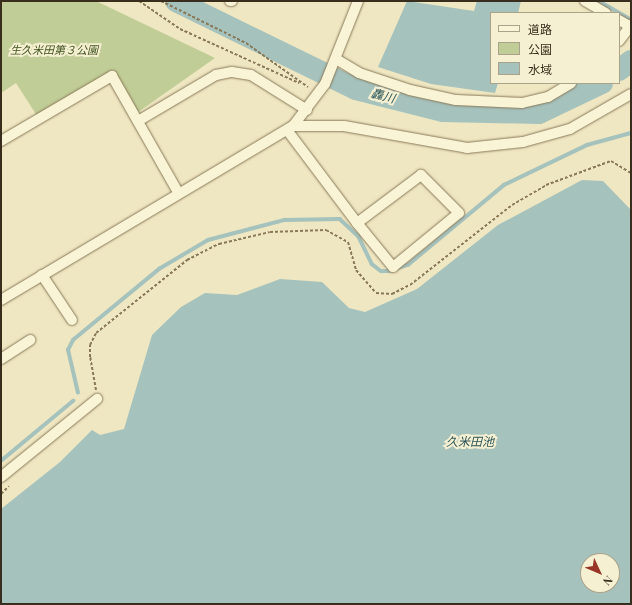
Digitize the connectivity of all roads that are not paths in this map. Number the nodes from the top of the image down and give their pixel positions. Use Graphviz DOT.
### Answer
graph roads {
  1 [pos="358,1"];
  2 [pos="585,1"];
  3 [pos="604,12"];
  4 [pos="620,20"];
  5 [pos="631,26"];
  6 [pos="620,40"];
  7 [pos="336,59"];
  8 [pos="569,84"];
  9 [pos="631,94"];
  10 [pos="307,110"];
  11 [pos="138,121"];
  12 [pos="290,128"];
  13 [pos="1,141"];
  14 [pos="178,192"];
  15 [pos="357,223"];
  16 [pos="42,275"];
  17 [pos="1,300"];
  18 [pos="72,320"];
  19 [pos="30,340"];
  20 [pos="1,359"];
  21 [pos="97,399"];
  22 [pos="1,476"];
  1 -- 7 [label="street"];
  2 -- 3 [label="street"];
  4 -- 5 [label="street"];
  5 -- 6 [label="street"];
  7 -- 8 [label="street"];
  7 -- 10 [label="street"];
  9 -- 12 [label="street"];
  10 -- 11 [label="street"];
  10 -- 12 [label="street"];
  11 -- 13 [label="street"];
  11 -- 14 [label="street"];
  12 -- 14 [label="street"];
  12 -- 15 [label="street"];
  14 -- 16 [label="street"];
  15 -- 15 [label="street"];
  16 -- 17 [label="street"];
  16 -- 18 [label="street"];
  19 -- 20 [label="street"];
  21 -- 22 [label="street"];
}
